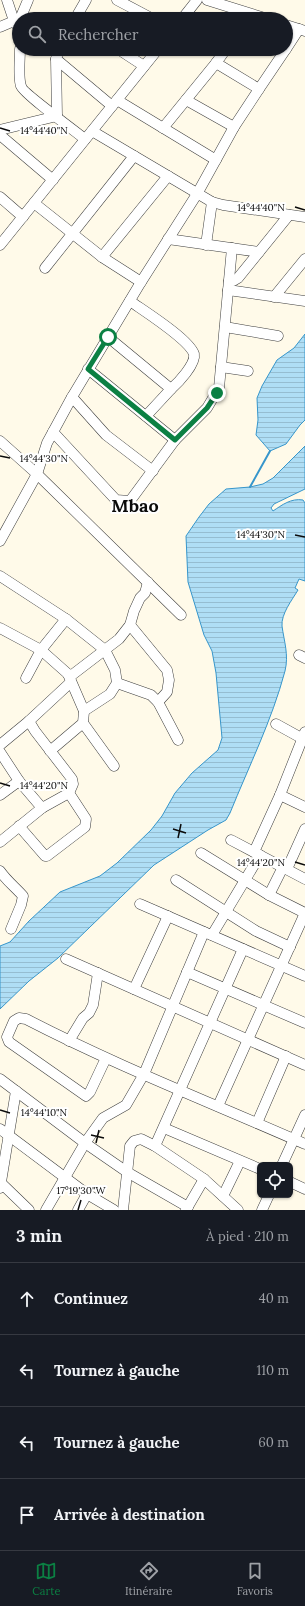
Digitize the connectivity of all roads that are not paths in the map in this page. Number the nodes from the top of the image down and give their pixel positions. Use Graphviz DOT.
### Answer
graph roads {
  1 [pos="7,0"];
  2 [pos="86,0"];
  3 [pos="117,0"];
  4 [pos="197,0"];
  5 [pos="207,0"];
  6 [pos="24,1"];
  7 [pos="12,12"];
  8 [pos="21,12"];
  9 [pos="79,12"];
  10 [pos="140,12"];
  11 [pos="188,12"];
  12 [pos="246,12"];
  13 [pos="12,26"];
  14 [pos="0,27"];
  15 [pos="302,30"];
  16 [pos="293,41"];
  17 [pos="20,56"];
  18 [pos="58,56"];
  19 [pos="60,56"];
  20 [pos="129,56"];
  21 [pos="152,56"];
  22 [pos="221,56"];
  23 [pos="281,56"];
  24 [pos="216,63"];
  25 [pos="144,66"];
  26 [pos="259,89"];
  27 [pos="186,100"];
  28 [pos="115,103"];
  29 [pos="57,116"];
  30 [pos="234,127"];
  31 [pos="163,128"];
  32 [pos="0,130"];
  33 [pos="0,135"];
  34 [pos="88,135"];
  35 [pos="134,156"];
  36 [pos="216,160"];
  37 [pos="168,176"];
  38 [pos="53,180"];
  39 [pos="197,194"];
  40 [pos="0,197"];
  41 [pos="212,202"];
  42 [pos="34,203"];
  43 [pos="289,215"];
  44 [pos="23,217"];
  45 [pos="305,217"];
  46 [pos="72,234"];
  47 [pos="168,239"];
  48 [pos="0,245"];
  49 [pos="206,245"];
  50 [pos="232,248"];
  51 [pos="259,252"];
  52 [pos="102,257"];
  53 [pos="305,259"];
  54 [pos="45,268"];
  55 [pos="141,282"];
  56 [pos="228,285"];
  57 [pos="274,297"];
  58 [pos="130,301"];
  59 [pos="305,301"];
  60 [pos="225,327"];
  61 [pos="278,336"];
  62 [pos="108,337"];
  63 [pos="221,366"];
  64 [pos="88,369"];
  65 [pos="248,371"];
  66 [pos="171,389"];
  67 [pos="72,397"];
  68 [pos="146,416"];
  69 [pos="53,432"];
  70 [pos="175,440"];
  71 [pos="1,445"];
  72 [pos="153,471"];
  73 [pos="37,474"];
  74 [pos="0,541"];
  75 [pos="0,576"];
  76 [pos="148,582"];
  77 [pos="181,615"];
  78 [pos="66,619"];
  79 [pos="130,625"];
  80 [pos="0,628"];
  81 [pos="41,650"];
  82 [pos="105,650"];
  83 [pos="26,678"];
  84 [pos="69,678"];
  85 [pos="117,682"];
  86 [pos="158,702"];
  87 [pos="84,711"];
  88 [pos="29,721"];
  89 [pos="83,723"];
  90 [pos="276,724"];
  91 [pos="304,737"];
  92 [pos="178,740"];
  93 [pos="0,745"];
  94 [pos="50,751"];
  95 [pos="0,752"];
  96 [pos="114,766"];
  97 [pos="18,781"];
  98 [pos="69,793"];
  99 [pos="0,795"];
  100 [pos="280,795"];
  101 [pos="305,807"];
  102 [pos="42,808"];
  103 [pos="19,826"];
  104 [pos="305,829"];
  105 [pos="231,840"];
  106 [pos="0,842"];
  107 [pos="201,853"];
  108 [pos="257,854"];
  109 [pos="285,868"];
  110 [pos="0,871"];
  111 [pos="305,879"];
  112 [pos="176,880"];
  113 [pos="245,880"];
  114 [pos="4,884"];
  115 [pos="269,895"];
  116 [pos="140,904"];
  117 [pos="226,912"];
  118 [pos="305,913"];
  119 [pos="168,916"];
  120 [pos="11,929"];
  121 [pos="302,930"];
  122 [pos="208,934"];
  123 [pos="290,947"];
  124 [pos="243,949"];
  125 [pos="66,959"];
  126 [pos="281,966"];
  127 [pos="187,972"];
  128 [pos="98,973"];
  129 [pos="305,976"];
  130 [pos="225,988"];
  131 [pos="134,989"];
  132 [pos="264,1005"];
  133 [pos="173,1006"];
  134 [pos="210,1023"];
  135 [pos="305,1023"];
  136 [pos="248,1040"];
  137 [pos="69,1041"];
  138 [pos="286,1056"];
  139 [pos="106,1058"];
  140 [pos="305,1065"];
  141 [pos="144,1074"];
  142 [pos="0,1079"];
  143 [pos="16,1090"];
  144 [pos="180,1090"];
  145 [pos="218,1106"];
  146 [pos="305,1115"];
  147 [pos="257,1123"];
  148 [pos="164,1128"];
  149 [pos="0,1129"];
  150 [pos="9,1136"];
  151 [pos="294,1139"];
  152 [pos="85,1143"];
  153 [pos="305,1144"];
  154 [pos="155,1146"];
  155 [pos="240,1161"];
  156 [pos="283,1162"];
  157 [pos="257,1168"];
  158 [pos="127,1172"];
  159 [pos="65,1178"];
  160 [pos="204,1179"];
  161 [pos="293,1183"];
  162 [pos="1,1185"];
  163 [pos="305,1189"];
  164 [pos="87,1194"];
  165 [pos="223,1196"];
  166 [pos="268,1198"];
  167 [pos="187,1208"];
  168 [pos="29,1210"];
  169 [pos="46,1210"];
  170 [pos="78,1210"];
  171 [pos="114,1210"];
  172 [pos="123,1210"];
  173 [pos="238,1210"];
  174 [pos="262,1210"];
  1 -- 7 [label="street"];
  2 -- 9 [label="street"];
  3 -- 10 [label="street"];
  4 -- 11 [label="street"];
  5 -- 12 [label="street"];
  6 -- 8 [label="street"];
  13 -- 14 [label="street"];
  15 -- 16 [label="street"];
  17 -- 29 [label="street"];
  18 -- 29 [label="street"];
  19 -- 28 [label="street"];
  20 -- 25 [label="street"];
  21 -- 25 [label="street"];
  22 -- 24 [label="street"];
  23 -- 26 [label="street"];
  24 -- 26 [label="street"];
  24 -- 27 [label="street"];
  25 -- 28 [label="street"];
  26 -- 30 [label="street"];
  27 -- 30 [label="street"];
  27 -- 31 [label="street"];
  28 -- 31 [label="street"];
  28 -- 34 [label="street"];
  29 -- 32 [label="street"];
  29 -- 34 [label="street"];
  30 -- 36 [label="street"];
  31 -- 36 [label="street"];
  33 -- 38 [label="street"];
  34 -- 35 [label="street"];
  34 -- 38 [label="street"];
  35 -- 37 [label="street"];
  35 -- 46 [label="street"];
  36 -- 39 [label="street"];
  37 -- 39 [label="street"];
  37 -- 52 [label="street"];
  38 -- 42 [label="street"];
  39 -- 41 [label="street"];
  39 -- 47 [label="street"];
  40 -- 44 [label="street"];
  41 -- 43 [label="street"];
  41 -- 49 [label="street"];
  42 -- 44 [label="street"];
  42 -- 46 [label="street"];
  43 -- 45 [label="street"];
  43 -- 51 [label="street"];
  44 -- 48 [label="street"];
  46 -- 52 [label="street"];
  46 -- 54 [label="street"];
  47 -- 49 [label="street"];
  47 -- 55 [label="street"];
  49 -- 50 [label="street"];
  50 -- 51 [label="street"];
  50 -- 56 [label="street"];
  51 -- 56 [label="street"];
  52 -- 55 [label="street"];
  53 -- 57 [label="street"];
  55 -- 58 [label="street"];
  56 -- 57 [label="street"];
  56 -- 60 [label="street"];
  57 -- 59 [label="street"];
  58 -- 62 [label="street"];
  58 -- 66 [label="street"];
  60 -- 61 [label="street"];
  60 -- 63 [label="street"];
  62 -- 64 [label="street"];
  62 -- 66 [label="street"];
  63 -- 65 [label="street"];
  63 -- 70 [label="street"];
  64 -- 67 [label="street"];
  64 -- 68 [label="street"];
  66 -- 68 [label="street"];
  67 -- 69 [label="street"];
  67 -- 72 [label="street"];
  68 -- 70 [label="street"];
  69 -- 72 [label="street"];
  69 -- 73 [label="street"];
  70 -- 72 [label="street"];
  71 -- 73 [label="street"];
  73 -- 74 [label="street"];
  73 -- 76 [label="street"];
  75 -- 78 [label="street"];
  76 -- 77 [label="street"];
  76 -- 79 [label="street"];
  78 -- 81 [label="street"];
  78 -- 82 [label="street"];
  79 -- 82 [label="street"];
  79 -- 86 [label="street"];
  80 -- 81 [label="street"];
  81 -- 83 [label="street"];
  81 -- 84 [label="street"];
  82 -- 84 [label="street"];
  82 -- 85 [label="street"];
  84 -- 87 [label="street"];
  84 -- 88 [label="street"];
  85 -- 86 [label="street"];
  85 -- 87 [label="street"];
  86 -- 92 [label="street"];
  87 -- 89 [label="street"];
  88 -- 93 [label="street"];
  88 -- 94 [label="street"];
  89 -- 94 [label="street"];
  89 -- 96 [label="street"];
  90 -- 91 [label="street"];
  91 -- 100 [label="street"];
  94 -- 98 [label="street"];
  95 -- 97 [label="street"];
  97 -- 99 [label="street"];
  97 -- 102 [label="street"];
  98 -- 102 [label="street"];
  98 -- 103 [label="street"];
  100 -- 101 [label="street"];
  100 -- 108 [label="street"];
  102 -- 103 [label="street"];
  103 -- 106 [label="street"];
  104 -- 109 [label="street"];
  105 -- 108 [label="street"];
  107 -- 113 [label="street"];
  108 -- 109 [label="street"];
  108 -- 113 [label="street"];
  109 -- 111 [label="street"];
  109 -- 115 [label="street"];
  110 -- 114 [label="street"];
  112 -- 117 [label="street"];
  113 -- 115 [label="street"];
  113 -- 117 [label="street"];
  114 -- 120 [label="street"];
  115 -- 118 [label="street"];
  116 -- 119 [label="street"];
  117 -- 122 [label="street"];
  117 -- 123 [label="street"];
  118 -- 121 [label="street"];
  119 -- 122 [label="street"];
  119 -- 131 [label="street"];
  121 -- 123 [label="street"];
  122 -- 124 [label="street"];
  122 -- 127 [label="street"];
  123 -- 126 [label="street"];
  124 -- 126 [label="street"];
  124 -- 130 [label="street"];
  125 -- 128 [label="street"];
  126 -- 129 [label="street"];
  126 -- 132 [label="street"];
  127 -- 130 [label="street"];
  127 -- 133 [label="street"];
  128 -- 131 [label="street"];
  128 -- 137 [label="street"];
  130 -- 132 [label="street"];
  130 -- 134 [label="street"];
  131 -- 133 [label="street"];
  132 -- 135 [label="street"];
  132 -- 136 [label="street"];
  133 -- 134 [label="street"];
  133 -- 141 [label="street"];
  134 -- 136 [label="street"];
  134 -- 144 [label="street"];
  136 -- 138 [label="street"];
  136 -- 145 [label="street"];
  137 -- 139 [label="street"];
  137 -- 139 [label="street"];
  138 -- 140 [label="street"];
  138 -- 147 [label="street"];
  139 -- 141 [label="street"];
  141 -- 144 [label="street"];
  141 -- 152 [label="street"];
  142 -- 143 [label="street"];
  143 -- 150 [label="street"];
  143 -- 152 [label="street"];
  144 -- 145 [label="street"];
  144 -- 148 [label="street"];
  145 -- 147 [label="street"];
  146 -- 151 [label="street"];
  147 -- 151 [label="street"];
  148 -- 154 [label="street"];
  148 -- 155 [label="street"];
  149 -- 150 [label="street"];
  150 -- 159 [label="street"];
  150 -- 162 [label="street"];
  151 -- 153 [label="street"];
  151 -- 156 [label="street"];
  152 -- 158 [label="street"];
  152 -- 159 [label="street"];
  154 -- 158 [label="street"];
  154 -- 160 [label="street"];
  155 -- 157 [label="street"];
  155 -- 165 [label="street"];
  158 -- 167 [label="street"];
  158 -- 172 [label="street"];
  159 -- 164 [label="street"];
  159 -- 169 [label="street"];
  160 -- 165 [label="street"];
  160 -- 167 [label="street"];
  161 -- 163 [label="street"];
  162 -- 168 [label="street"];
  164 -- 170 [label="street"];
  164 -- 171 [label="street"];
  165 -- 173 [label="street"];
  166 -- 174 [label="street"];
}
